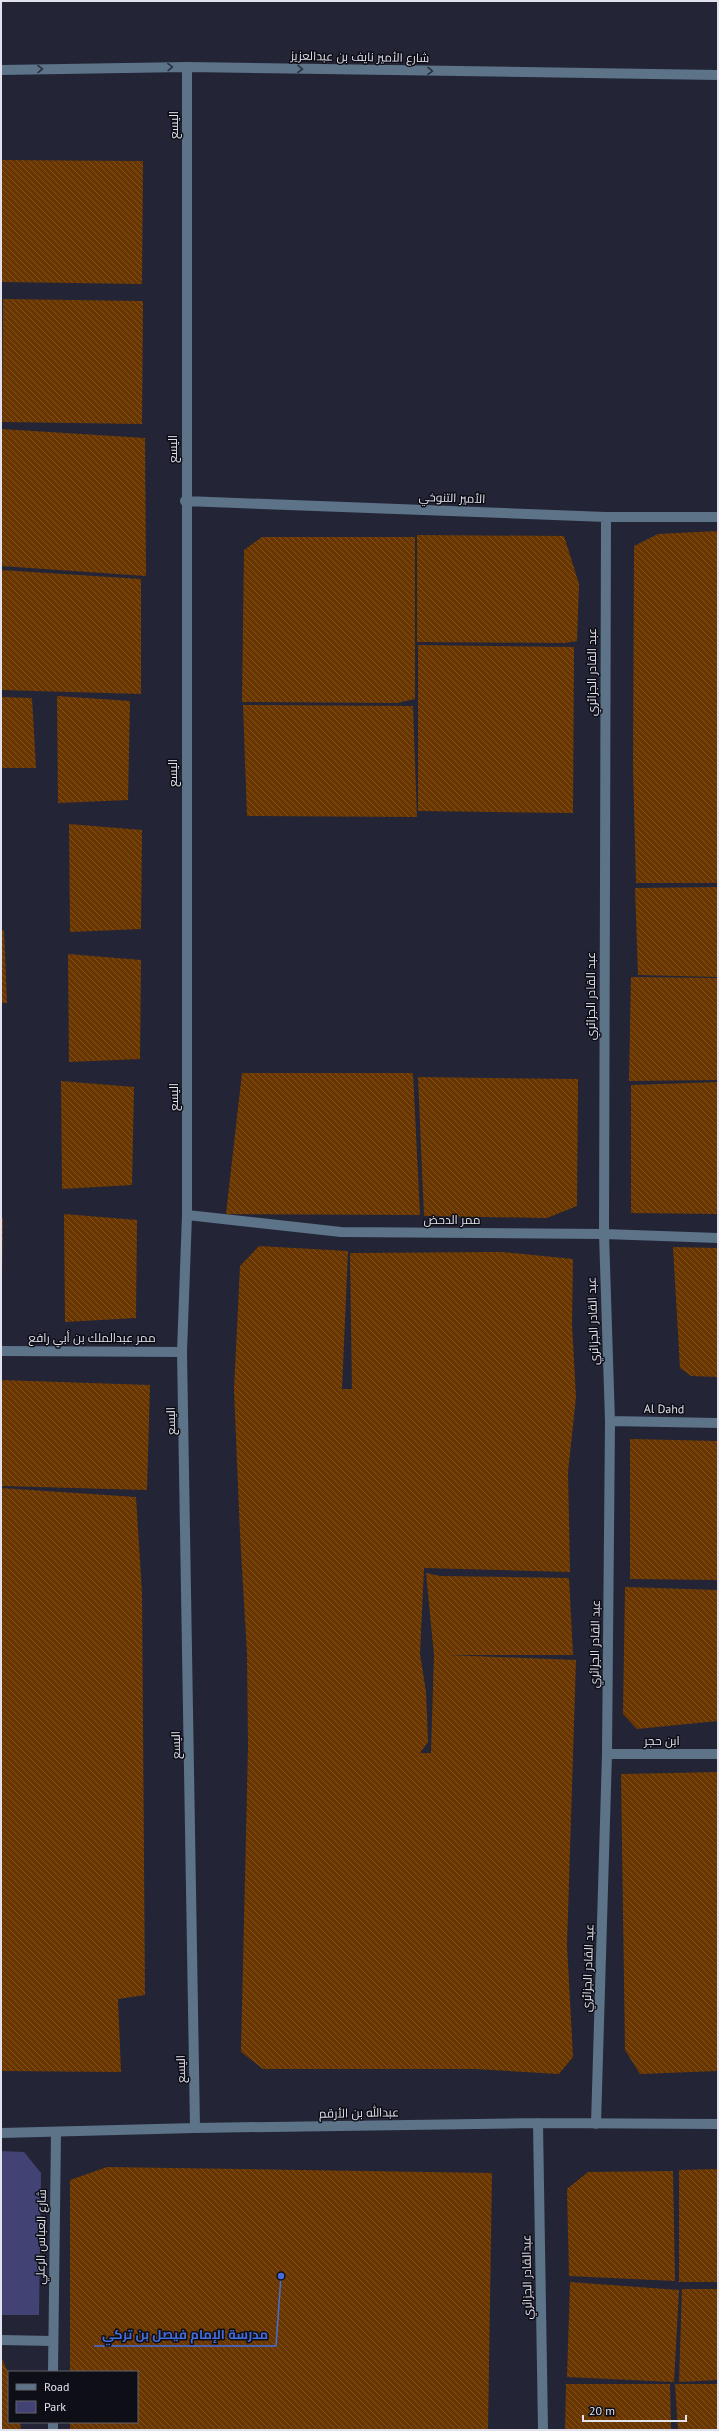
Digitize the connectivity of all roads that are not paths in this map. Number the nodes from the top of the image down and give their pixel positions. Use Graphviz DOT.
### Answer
graph roads {
  1 [pos="187,67"];
  2 [pos="1,70"];
  3 [pos="718,75"];
  4 [pos="185,501"];
  5 [pos="606,517"];
  6 [pos="718,517"];
  7 [pos="187,1215"];
  8 [pos="604,1234"];
  9 [pos="718,1238"];
  10 [pos="1,1351"];
  11 [pos="182,1352"];
  12 [pos="610,1421"];
  13 [pos="718,1424"];
  14 [pos="606,1754"];
  15 [pos="718,1754"];
  16 [pos="538,2123"];
  17 [pos="596,2124"];
  18 [pos="718,2124"];
  19 [pos="195,2128"];
  20 [pos="1,2133"];
  21 [pos="56,2133"];
  22 [pos="1,2340"];
  23 [pos="53,2341"];
  24 [pos="53,2371"];
  25 [pos="543,2430"];
  2 -- 1 [label="street, شارع الأمير نايف بن عبدالعزيز, one-way"];
  1 -- 3 [label="street, شارع الأمير نايف بن عبدالعزيز, one-way"];
  1 -- 4 [label="street, اليسع"];
  4 -- 5 [label="street, الأمير التنوخي"];
  4 -- 7 [label="street, اليسع"];
  5 -- 6 [label="street, الأمير التنوخي"];
  5 -- 8 [label="street, عبد القادر الجزائري"];
  7 -- 8 [label="street, ممر الدحض"];
  7 -- 11 [label="street, اليسع"];
  8 -- 9 [label="street, ممر الدحض"];
  8 -- 12 [label="street, عبد القادر الجزائري"];
  10 -- 11 [label="street, ممر عبدالملك بن أبي رافع"];
  11 -- 19 [label="street, اليسع"];
  12 -- 13 [label="street, Al Dahd"];
  12 -- 14 [label="street, عبد القادر الجزائري"];
  14 -- 15 [label="street, ابن حجر"];
  14 -- 17 [label="street, عبد القادر الجزائري"];
  16 -- 17 [label="street, عبدالله بن الأرقم"];
  16 -- 19 [label="street, عبدالله بن الأرقم"];
  16 -- 25 [label="street, عبدالقادر الجزائري"];
  17 -- 18 [label="street, عبدالله بن الأرقم"];
  19 -- 21 [label="street, عبدالله بن الأرقم"];
  20 -- 21 [label="street, عبدالله بن الأرقم"];
  21 -- 23 [label="street, شارع العباس الرعلي"];
  22 -- 23 [label="street"];
  23 -- 24 [label="street, شارع العباس الرعلي"];
}
